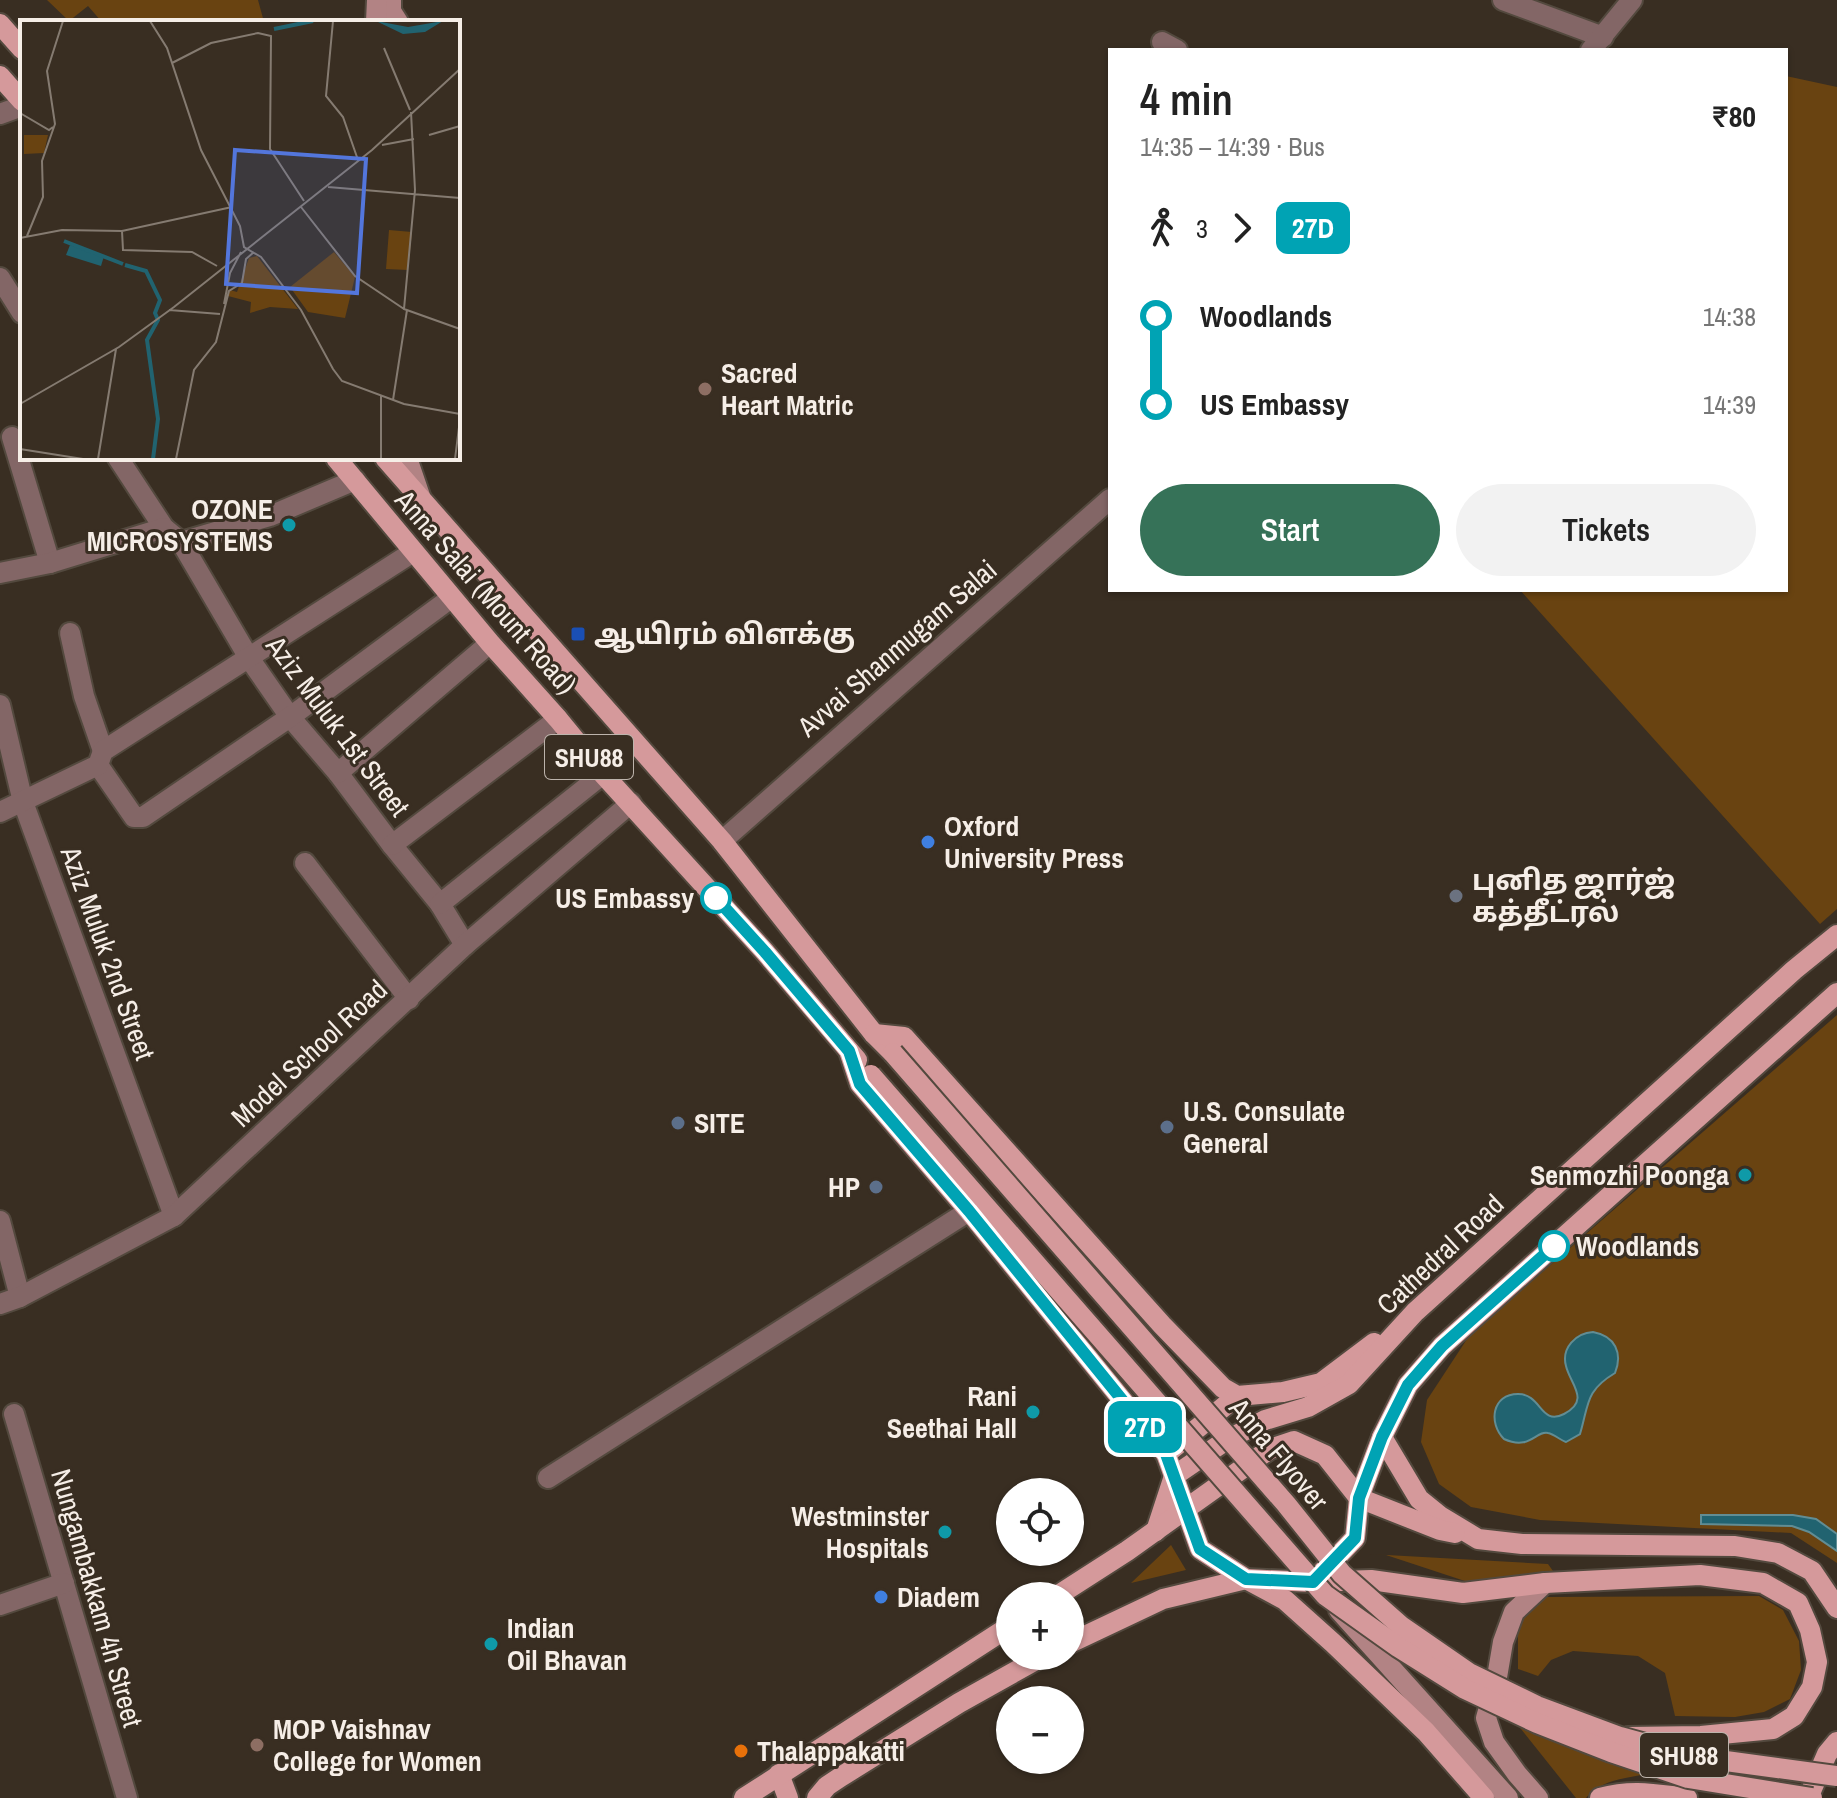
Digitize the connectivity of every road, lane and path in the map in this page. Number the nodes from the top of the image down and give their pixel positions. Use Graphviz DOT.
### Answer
graph roads {
  1 [pos="1503,0"];
  2 [pos="1632,0"];
  3 [pos="0,24"];
  4 [pos="1597,44"];
  5 [pos="20,47"];
  6 [pos="11,94"];
  7 [pos="0,114"];
  8 [pos="10,284"];
  9 [pos="20,308"];
  10 [pos="12,437"];
  11 [pos="119,460"];
  12 [pos="338,460"];
  13 [pos="387,460"];
  14 [pos="408,460"];
  15 [pos="355,480"];
  16 [pos="420,496"];
  17 [pos="1108,501"];
  18 [pos="164,528"];
  19 [pos="181,542"];
  20 [pos="413,552"];
  21 [pos="50,563"];
  22 [pos="0,573"];
  23 [pos="451,598"];
  24 [pos="70,633"];
  25 [pos="490,643"];
  26 [pos="249,658"];
  27 [pos="0,705"];
  28 [pos="290,717"];
  29 [pos="558,719"];
  30 [pos="100,758"];
  31 [pos="338,773"];
  32 [pos="603,774"];
  33 [pos="23,802"];
  34 [pos="631,803"];
  35 [pos="0,812"];
  36 [pos="722,841"];
  37 [pos="392,845"];
  38 [pos="305,863"];
  39 [pos="440,904"];
  40 [pos="1837,935"];
  41 [pos="465,945"];
  42 [pos="1837,993"];
  43 [pos="409,999"];
  44 [pos="874,1034"];
  45 [pos="849,1051"];
  46 [pos="969,1211"];
  47 [pos="174,1216"];
  48 [pos="0,1221"];
  49 [pos="10,1301"];
  50 [pos="1409,1317"];
  51 [pos="1237,1396"];
  52 [pos="14,1414"];
  53 [pos="1382,1437"];
  54 [pos="1166,1454"];
  55 [pos="1174,1476"];
  56 [pos="548,1478"];
  57 [pos="1359,1498"];
  58 [pos="1185,1510"];
  59 [pos="1156,1531"];
  60 [pos="1478,1539"];
  61 [pos="1246,1579"];
  62 [pos="1078,1582"];
  63 [pos="64,1583"];
  64 [pos="1545,1583"];
  65 [pos="1319,1588"];
  66 [pos="0,1605"];
  67 [pos="1837,1608"];
  68 [pos="996,1635"];
  69 [pos="1084,1636"];
  70 [pos="1018,1670"];
  71 [pos="1620,1737"];
  72 [pos="1837,1742"];
  73 [pos="779,1774"];
  74 [pos="1837,1776"];
  75 [pos="127,1798"];
  76 [pos="744,1798"];
  77 [pos="788,1798"];
  78 [pos="817,1798"];
  79 [pos="1484,1798"];
  80 [pos="1508,1798"];
  81 [pos="1538,1798"];
  82 [pos="1600,1798"];
  83 [pos="1687,1798"];
  84 [pos="1810,1798"];
  1 -- 4 [label="street"];
  2 -- 4 [label="street"];
  3 -- 5 [label="main road"];
  6 -- 7 [label="street"];
  8 -- 9 [label="street"];
  10 -- 21 [label="street"];
  11 -- 18 [label="street, Aziz Muluk 1st Street"];
  12 -- 15 [label="main road, Anna Salai (Mount Road) / SHU88"];
  13 -- 16 [label="main road, Anna Salai (Mount Road) / SHU88"];
  14 -- 16 [label="main road"];
  15 -- 19 [label="street"];
  15 -- 20 [label="main road, Anna Salai (Mount Road) / SHU88"];
  16 -- 36 [label="main road, Anna Salai (Mount Road) / SHU88"];
  17 -- 36 [label="street, Avvai Shanmugam Salai"];
  18 -- 19 [label="street, Aziz Muluk 1st Street"];
  18 -- 21 [label="street"];
  19 -- 26 [label="street, Aziz Muluk 1st Street"];
  20 -- 23 [label="main road, Anna Salai (Mount Road) / SHU88"];
  20 -- 26 [label="street"];
  21 -- 22 [label="street"];
  23 -- 25 [label="main road, Anna Salai (Mount Road) / SHU88"];
  23 -- 28 [label="street"];
  24 -- 30 [label="street"];
  25 -- 29 [label="main road, Anna Salai (Mount Road) / SHU88"];
  25 -- 31 [label="street"];
  26 -- 28 [label="street, Aziz Muluk 1st Street"];
  26 -- 30 [label="street"];
  27 -- 33 [label="street, Aziz Muluk 2nd Street"];
  28 -- 30 [label="street"];
  28 -- 31 [label="street, Aziz Muluk 1st Street"];
  29 -- 32 [label="main road, Anna Salai (Mount Road) / SHU88"];
  29 -- 37 [label="street"];
  30 -- 33 [label="street"];
  31 -- 37 [label="street, Aziz Muluk 1st Street"];
  32 -- 34 [label="main road, Anna Salai (Mount Road) / SHU88"];
  32 -- 39 [label="street"];
  33 -- 35 [label="street"];
  33 -- 47 [label="street, Aziz Muluk 2nd Street"];
  34 -- 41 [label="street, Model School Road"];
  34 -- 45 [label="main road, Anna Salai (Mount Road) / SHU88"];
  36 -- 44 [label="main road, Anna Salai (Mount Road) / SHU88"];
  37 -- 39 [label="street, Aziz Muluk 1st Street"];
  38 -- 43 [label="street"];
  39 -- 41 [label="street, Aziz Muluk 1st Street"];
  40 -- 50 [label="main road, Cathedral Road"];
  41 -- 43 [label="street, Model School Road"];
  42 -- 53 [label="main road"];
  43 -- 47 [label="street, Model School Road"];
  44 -- 51 [label="main road"];
  44 -- 71 [label="main road, Anna Flyover / SHU88, bridge"];
  45 -- 46 [label="main road"];
  45 -- 65 [label="main road, Anna Flyover / SHU88, bridge"];
  46 -- 54 [label="main road"];
  46 -- 56 [label="street"];
  47 -- 49 [label="street, Model School Road"];
  48 -- 49 [label="street"];
  50 -- 51 [label="main road"];
  50 -- 55 [label="main road, Cathedral Road"];
  51 -- 54 [label="main road"];
  52 -- 63 [label="street, Nungambakkam 4h Street"];
  53 -- 57 [label="main road"];
  53 -- 60 [label="main road"];
  54 -- 55 [label="main road"];
  55 -- 58 [label="main road"];
  55 -- 59 [label="main road"];
  57 -- 58 [label="main road"];
  57 -- 60 [label="main road"];
  57 -- 65 [label="main road"];
  58 -- 59 [label="main road"];
  58 -- 61 [label="main road"];
  59 -- 62 [label="main road"];
  60 -- 67 [label="main road"];
  61 -- 65 [label="main road"];
  61 -- 69 [label="main road"];
  61 -- 79 [label="main road"];
  63 -- 66 [label="street"];
  63 -- 75 [label="street, Nungambakkam 4h Street"];
  64 -- 65 [label="main road"];
  64 -- 71 [label="main road"];
  64 -- 81 [label="main road"];
  65 -- 80 [label="main road, Anna Flyover, bridge"];
  65 -- 84 [label="main road, Anna Flyover / SHU88, bridge"];
  68 -- 73 [label="main road"];
  70 -- 78 [label="main road"];
  71 -- 74 [label="main road, Anna Flyover / SHU88, bridge"];
  72 -- 84 [label="main road"];
  73 -- 76 [label="main road"];
  73 -- 77 [label="main road"];
  82 -- 83 [label="main road"];
}
